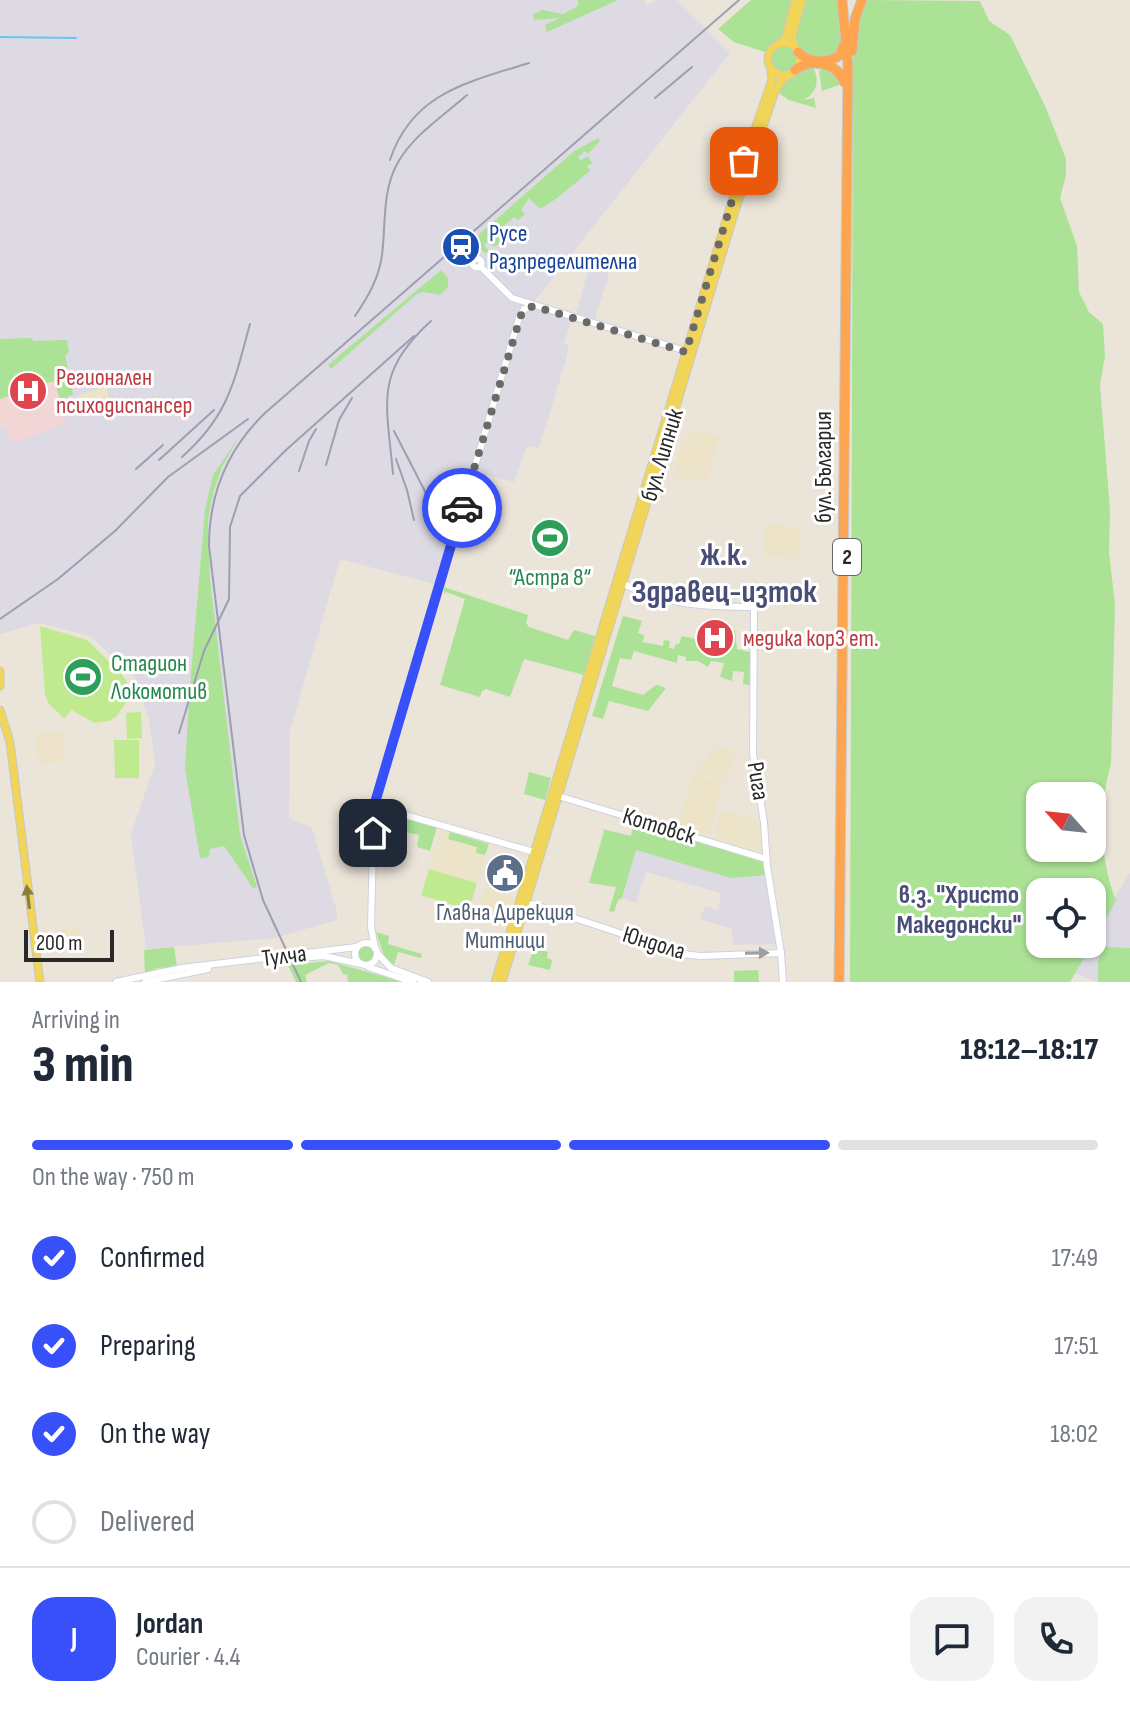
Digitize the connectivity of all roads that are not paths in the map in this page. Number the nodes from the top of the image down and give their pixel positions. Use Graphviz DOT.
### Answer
graph roads {
  1 [pos="795,0"];
  2 [pos="802,0"];
  3 [pos="845,0"];
  4 [pos="862,0"];
  5 [pos="845,21"];
  6 [pos="778,44"];
  7 [pos="797,50"];
  8 [pos="852,54"];
  9 [pos="771,69"];
  10 [pos="793,72"];
  11 [pos="847,107"];
  12 [pos="733,207"];
  13 [pos="481,267"];
  14 [pos="507,295"];
  15 [pos="533,306"];
  16 [pos="519,318"];
  17 [pos="690,352"];
  18 [pos="621,585"];
  19 [pos="0,671"];
  20 [pos="0,683"];
  21 [pos="0,710"];
  22 [pos="555,795"];
  23 [pos="374,806"];
  24 [pos="534,852"];
  25 [pos="766,859"];
  26 [pos="528,903"];
  27 [pos="371,927"];
  28 [pos="359,946"];
  29 [pos="376,950"];
  30 [pos="781,953"];
  31 [pos="363,965"];
  32 [pos="40,982"];
  33 [pos="116,982"];
  34 [pos="145,982"];
  35 [pos="413,982"];
  36 [pos="428,982"];
  37 [pos="495,982"];
  38 [pos="502,982"];
  39 [pos="783,982"];
  40 [pos="842,982"];
  1 -- 6 [label="main road"];
  2 -- 7 [label="main road"];
  3 -- 5 [label="highway, бул. България / 2"];
  3 -- 8 [label="highway, бул. България / 2"];
  4 -- 8 [label="highway"];
  5 -- 7 [label="highway"];
  5 -- 11 [label="highway, бул. България / 2"];
  6 -- 7 [label="main road"];
  6 -- 9 [label="main road"];
  7 -- 10 [label="main road"];
  8 -- 40 [label="highway, бул. България / 2"];
  9 -- 10 [label="main road"];
  9 -- 12 [label="main road, бул. Липник"];
  10 -- 11 [label="highway"];
  10 -- 12 [label="main road, бул. Липник"];
  11 -- 40 [label="highway, бул. България / 2"];
  12 -- 17 [label="main road, бул. Липник"];
  13 -- 14 [label="street"];
  14 -- 15 [label="street"];
  14 -- 16 [label="street"];
  15 -- 16 [label="street"];
  15 -- 17 [label="street"];
  16 -- 23 [label="street"];
  17 -- 18 [label="main road, бул. Липник"];
  18 -- 22 [label="main road, бул. Липник"];
  18 -- 25 [label="street, Рига"];
  19 -- 20 [label="main road"];
  32 -- 21 [label="main road, one-way"];
  22 -- 24 [label="main road, бул. Липник"];
  22 -- 25 [label="street, Котовск"];
  22 -- 26 [label="main road, бул. Липник"];
  23 -- 24 [label="street"];
  23 -- 27 [label="street"];
  24 -- 37 [label="main road, бул. Липник"];
  25 -- 30 [label="street, Рига"];
  26 -- 30 [label="street, Юндола, one-way"];
  26 -- 38 [label="main road, бул. Липник"];
  27 -- 28 [label="street"];
  27 -- 29 [label="street"];
  28 -- 29 [label="street"];
  28 -- 31 [label="street"];
  28 -- 33 [label="street, Тулча"];
  29 -- 31 [label="street"];
  29 -- 36 [label="street"];
  30 -- 39 [label="street, Рига"];
  31 -- 34 [label="street, Тулча"];
  31 -- 35 [label="street, Тулча"];
}
